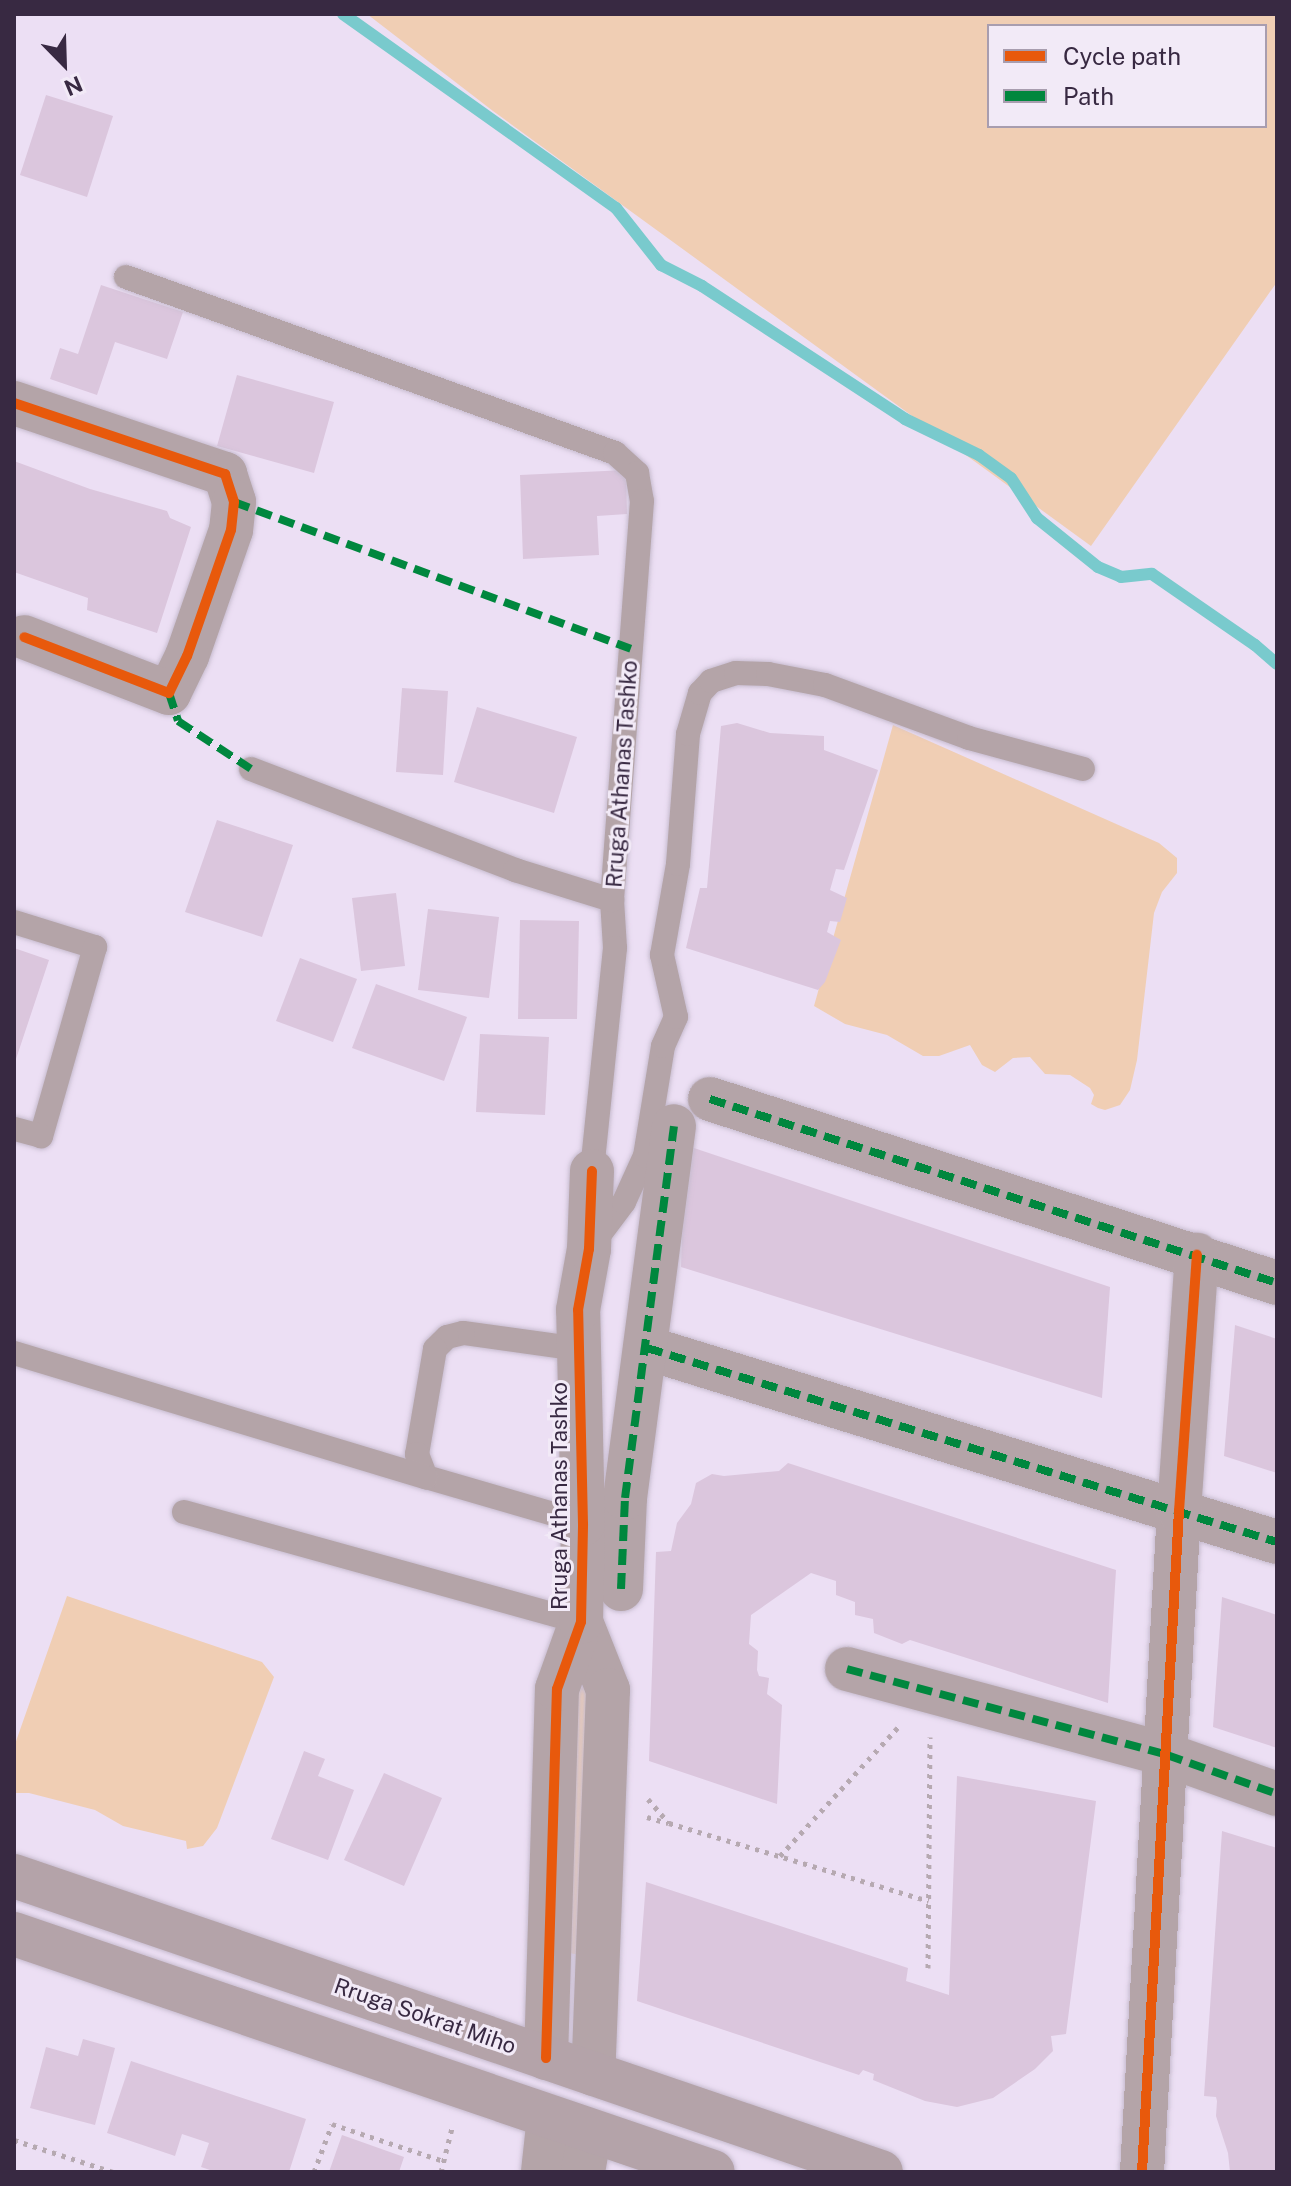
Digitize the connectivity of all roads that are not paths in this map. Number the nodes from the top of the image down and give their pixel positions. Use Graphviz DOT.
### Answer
graph roads {
  1 [pos="126,277"];
  2 [pos="14,403"];
  3 [pos="24,637"];
  4 [pos="251,769"];
  5 [pos="1083,769"];
  6 [pos="612,900"];
  7 [pos="14,922"];
  8 [pos="710,1099"];
  9 [pos="674,1126"];
  10 [pos="14,1129"];
  11 [pos="592,1171"];
  12 [pos="589,1249"];
  13 [pos="1197,1255"];
  14 [pos="1277,1283"];
  15 [pos="647,1348"];
  16 [pos="579,1349"];
  17 [pos="14,1353"];
  18 [pos="426,1477"];
  19 [pos="1179,1511"];
  20 [pos="184,1512"];
  21 [pos="604,1526"];
  22 [pos="1277,1542"];
  23 [pos="621,1589"];
  24 [pos="581,1622"];
  25 [pos="847,1669"];
  26 [pos="1167,1755"];
  27 [pos="1277,1794"];
  28 [pos="14,1876"];
  29 [pos="14,1934"];
  30 [pos="546,2058"];
  31 [pos="593,2074"];
  32 [pos="549,2117"];
  33 [pos="587,2151"];
  34 [pos="543,2172"];
  35 [pos="713,2172"];
  36 [pos="881,2172"];
  37 [pos="1142,2172"];
  1 -- 6 [label="lane, Rruga Athanas Tashko"];
  2 -- 3 [label="street"];
  4 -- 6 [label="lane"];
  5 -- 12 [label="lane"];
  6 -- 11 [label="lane, Rruga Athanas Tashko"];
  7 -- 10 [label="lane"];
  8 -- 13 [label="street"];
  9 -- 15 [label="street"];
  11 -- 12 [label="street, Rruga Athanas Tashko"];
  12 -- 16 [label="street, Rruga Athanas Tashko"];
  13 -- 14 [label="street"];
  13 -- 19 [label="street"];
  15 -- 19 [label="street"];
  15 -- 21 [label="street"];
  16 -- 18 [label="lane"];
  16 -- 21 [label="street, Rruga Athanas Tashko"];
  17 -- 18 [label="lane"];
  18 -- 21 [label="lane"];
  19 -- 22 [label="street"];
  19 -- 26 [label="street"];
  20 -- 24 [label="lane"];
  21 -- 23 [label="street"];
  21 -- 24 [label="street, Rruga Athanas Tashko"];
  23 -- 24 [label="lane"];
  24 -- 30 [label="street, Rruga Athanas Tashko"];
  24 -- 31 [label="street, Rruga Athanas Tashko"];
  25 -- 26 [label="street"];
  26 -- 27 [label="street"];
  26 -- 37 [label="street"];
  28 -- 30 [label="main road, Rruga Sokrat Miho"];
  29 -- 32 [label="main road"];
  30 -- 31 [label="main road, Rruga Sokrat Miho"];
  30 -- 32 [label="main road"];
  31 -- 33 [label="main road"];
  31 -- 36 [label="main road, Rruga Sokrat Miho"];
  32 -- 33 [label="main road"];
  32 -- 34 [label="street"];
  33 -- 35 [label="main road"];
}
